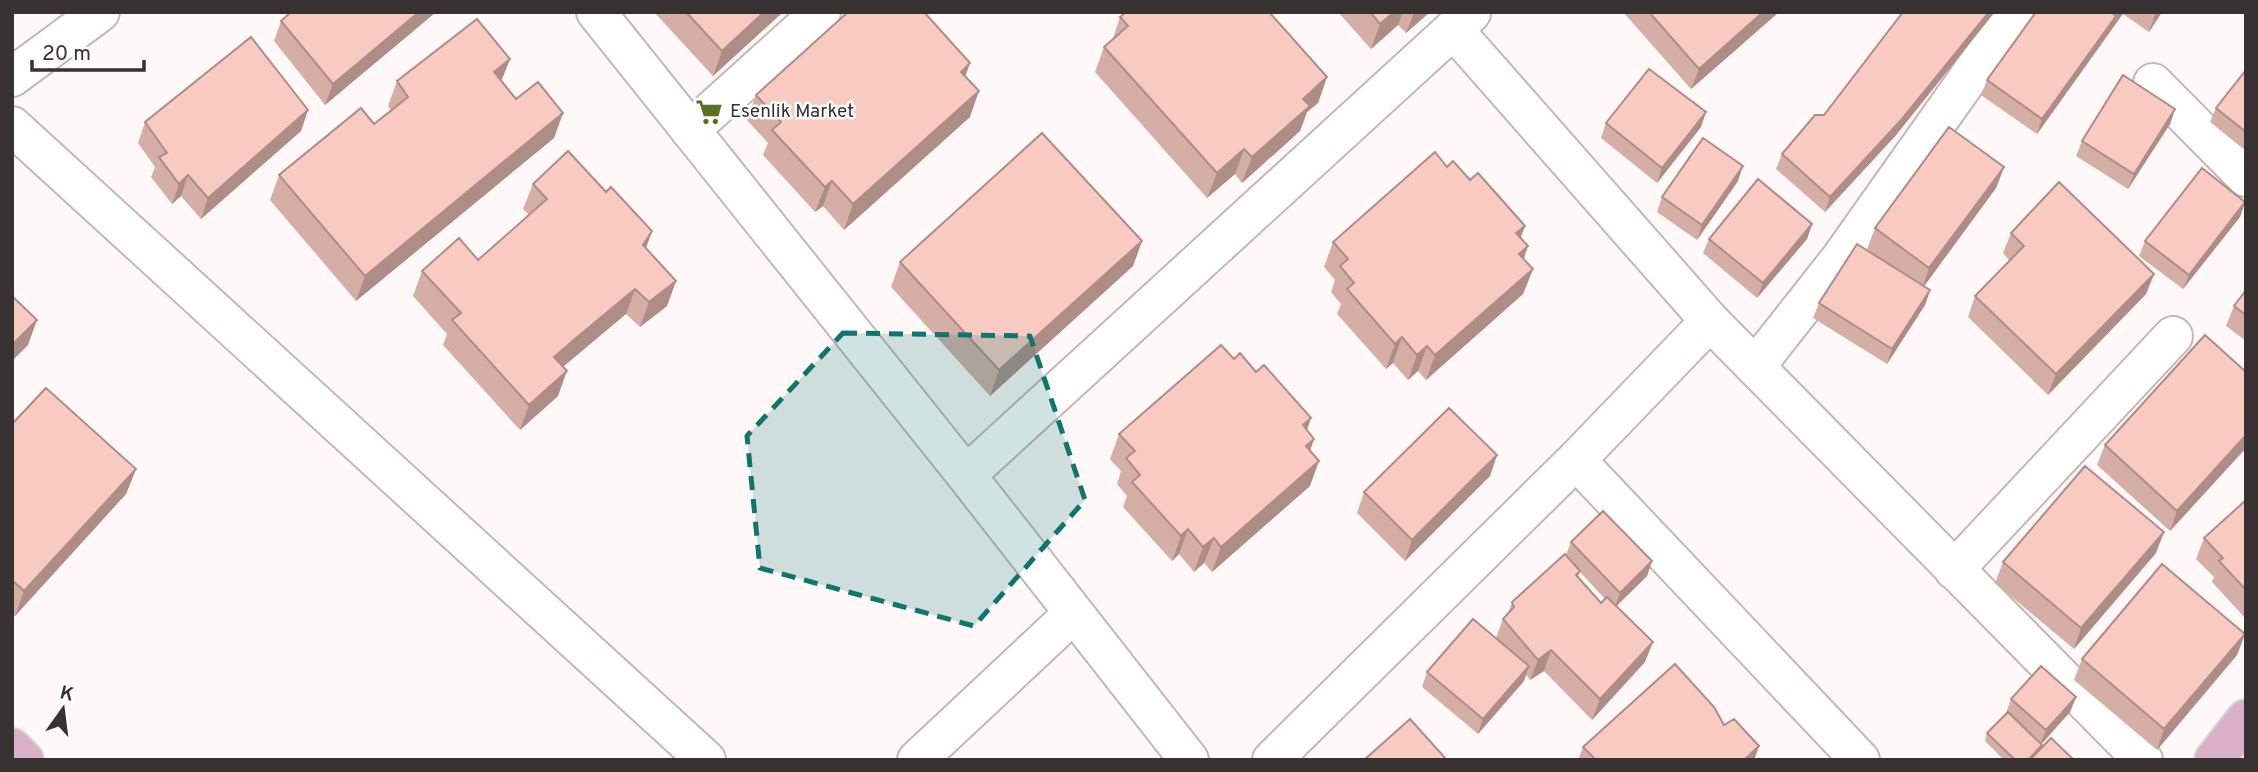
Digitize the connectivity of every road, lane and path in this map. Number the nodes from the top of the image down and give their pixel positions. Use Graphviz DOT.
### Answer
graph roads {
  1 [pos="100,12"];
  2 [pos="596,12"];
  3 [pos="821,12"];
  4 [pos="2015,12"];
  5 [pos="1462,21"];
  6 [pos="12,77"];
  7 [pos="2153,83"];
  8 [pos="12,125"];
  9 [pos="690,131"];
  10 [pos="2246,177"];
  11 [pos="1710,321"];
  12 [pos="2173,336"];
  13 [pos="1755,367"];
  14 [pos="1576,460"];
  15 [pos="966,475"];
  16 [pos="1954,569"];
  17 [pos="1074,613"];
  18 [pos="2246,719"];
  19 [pos="12,748"];
  20 [pos="24,760"];
  21 [pos="706,760"];
  22 [pos="917,760"];
  23 [pos="1189,760"];
  24 [pos="1272,760"];
  25 [pos="1860,760"];
  26 [pos="2143,760"];
  27 [pos="2214,760"];
  1 -- 6 [label="street"];
  2 -- 9 [label="street"];
  3 -- 9 [label="street"];
  4 -- 13 [label="street"];
  5 -- 11 [label="street"];
  5 -- 15 [label="street"];
  7 -- 10 [label="street"];
  8 -- 21 [label="street"];
  9 -- 15 [label="street"];
  11 -- 13 [label="street"];
  11 -- 14 [label="street"];
  12 -- 16 [label="street"];
  13 -- 16 [label="street"];
  14 -- 24 [label="street"];
  14 -- 25 [label="street"];
  15 -- 17 [label="street"];
  16 -- 26 [label="street"];
  17 -- 22 [label="street"];
  17 -- 23 [label="street"];
  18 -- 27 [label="main road"];
  19 -- 20 [label="main road"];
}
